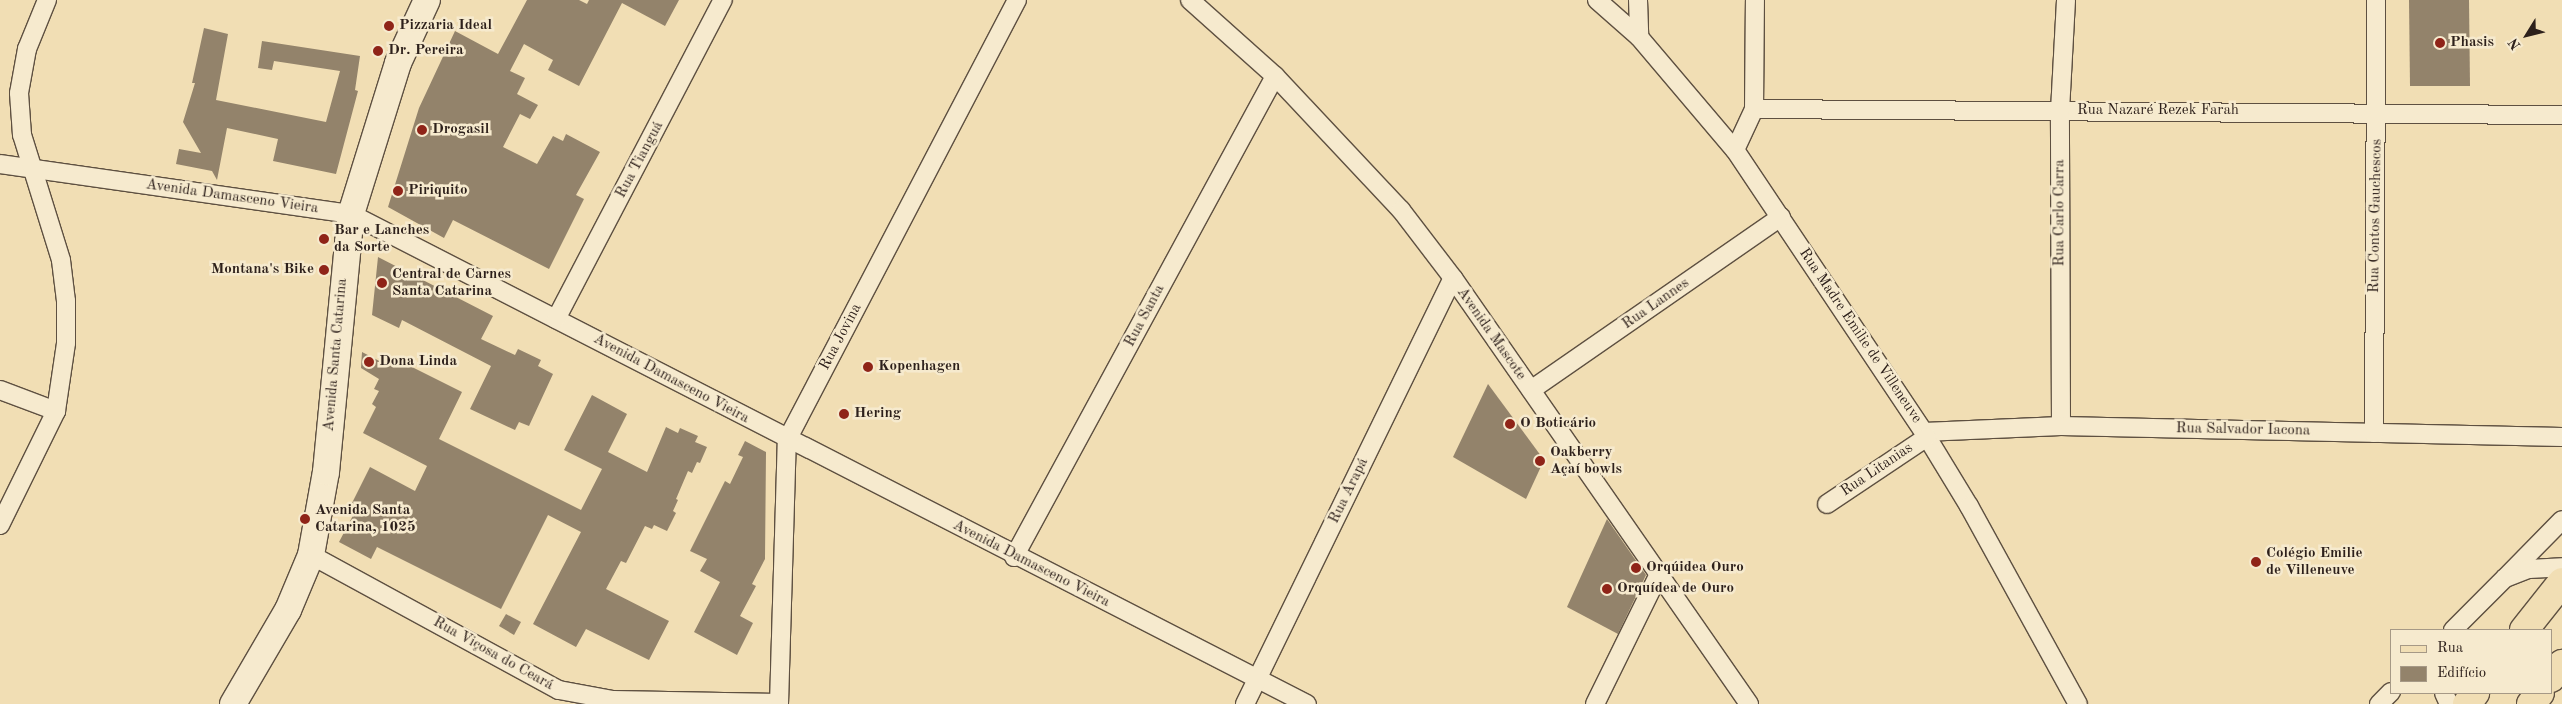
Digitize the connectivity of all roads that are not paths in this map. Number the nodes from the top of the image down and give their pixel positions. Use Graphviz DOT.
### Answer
graph roads {
  1 [pos="47,0"];
  2 [pos="427,0"];
  3 [pos="723,0"];
  4 [pos="1017,0"];
  5 [pos="1190,0"];
  6 [pos="1597,0"];
  7 [pos="1638,0"];
  8 [pos="1755,0"];
  9 [pos="2066,0"];
  10 [pos="2376,0"];
  11 [pos="1639,37"];
  12 [pos="1275,76"];
  13 [pos="1754,109"];
  14 [pos="2060,110"];
  15 [pos="2377,112"];
  16 [pos="2562,115"];
  17 [pos="1735,150"];
  18 [pos="0,164"];
  19 [pos="31,169"];
  20 [pos="351,214"];
  21 [pos="1781,217"];
  22 [pos="1453,278"];
  23 [pos="556,319"];
  24 [pos="0,390"];
  25 [pos="1530,390"];
  26 [pos="56,411"];
  27 [pos="2061,426"];
  28 [pos="2374,433"];
  29 [pos="1925,434"];
  30 [pos="2562,437"];
  31 [pos="787,440"];
  32 [pos="1827,504"];
  33 [pos="2562,520"];
  34 [pos="0,525"];
  35 [pos="312,554"];
  36 [pos="1014,557"];
  37 [pos="2562,567"];
  38 [pos="1660,572"];
  39 [pos="2505,578"];
  40 [pos="2562,582"];
  41 [pos="2454,629"];
  42 [pos="2525,629"];
  43 [pos="2562,664"];
  44 [pos="2552,677"];
  45 [pos="1257,678"];
  46 [pos="2390,693"];
  47 [pos="2539,694"];
  48 [pos="233,704"];
  49 [pos="779,704"];
  50 [pos="1244,704"];
  51 [pos="1307,704"];
  52 [pos="1595,704"];
  53 [pos="1749,704"];
  54 [pos="2078,704"];
  55 [pos="2379,704"];
  56 [pos="2531,704"];
  1 -- 19 [label="street"];
  2 -- 20 [label="street, Avenida Santa Catarina"];
  3 -- 23 [label="street, Rua Tianguá"];
  4 -- 31 [label="street, Rua Jovina"];
  5 -- 12 [label="street, Avenida Mascote"];
  6 -- 11 [label="street, Rua Madre Emilie de Villeneuve"];
  7 -- 11 [label="street"];
  8 -- 13 [label="street"];
  9 -- 14 [label="street, Rua Carlo Carra"];
  10 -- 15 [label="street, Rua Contos Gauchescos"];
  11 -- 17 [label="street, Rua Madre Emilie de Villeneuve"];
  12 -- 22 [label="street, Avenida Mascote"];
  12 -- 36 [label="street, Rua Santa"];
  13 -- 14 [label="street, Rua Nazaré Rezek Farah"];
  13 -- 17 [label="street"];
  14 -- 15 [label="street, Rua Nazaré Rezek Farah"];
  14 -- 27 [label="street, Rua Carlo Carra"];
  15 -- 16 [label="street, Rua Nazaré Rezek Farah"];
  15 -- 28 [label="street, Rua Contos Gauchescos"];
  17 -- 21 [label="street, Rua Madre Emilie de Villeneuve"];
  18 -- 19 [label="street, Avenida Damasceno Vieira"];
  19 -- 20 [label="street, Avenida Damasceno Vieira"];
  19 -- 26 [label="street"];
  20 -- 23 [label="street, Avenida Damasceno Vieira"];
  20 -- 35 [label="street, Avenida Santa Catarina"];
  21 -- 25 [label="street, Rua Lannes"];
  21 -- 29 [label="street, Rua Madre Emilie de Villeneuve"];
  22 -- 25 [label="street, Avenida Mascote"];
  22 -- 45 [label="street, Rua Arapá"];
  23 -- 31 [label="street, Avenida Damasceno Vieira"];
  24 -- 26 [label="street"];
  25 -- 38 [label="street, Avenida Mascote"];
  26 -- 34 [label="street"];
  27 -- 28 [label="street, Rua Salvador Iacona"];
  27 -- 29 [label="street, Rua Salvador Iacona"];
  28 -- 30 [label="street, Rua Salvador Iacona"];
  29 -- 32 [label="street, Rua Litanias"];
  29 -- 54 [label="street, Rua Madre Emilie de Villeneuve"];
  31 -- 36 [label="street, Avenida Damasceno Vieira"];
  31 -- 49 [label="street, Rua Jovina"];
  33 -- 39 [label="street"];
  35 -- 48 [label="street, Avenida Santa Catarina"];
  35 -- 49 [label="street, Rua Viçosa do Ceará"];
  36 -- 45 [label="street, Avenida Damasceno Vieira"];
  37 -- 39 [label="street"];
  38 -- 52 [label="street"];
  38 -- 53 [label="street, Avenida Mascote"];
  39 -- 41 [label="street"];
  40 -- 42 [label="main road"];
  43 -- 44 [label="main road"];
  45 -- 50 [label="street, Rua Arapá"];
  45 -- 51 [label="street, Avenida Damasceno Vieira"];
  46 -- 55 [label="street"];
  47 -- 56 [label="main road"];
}
